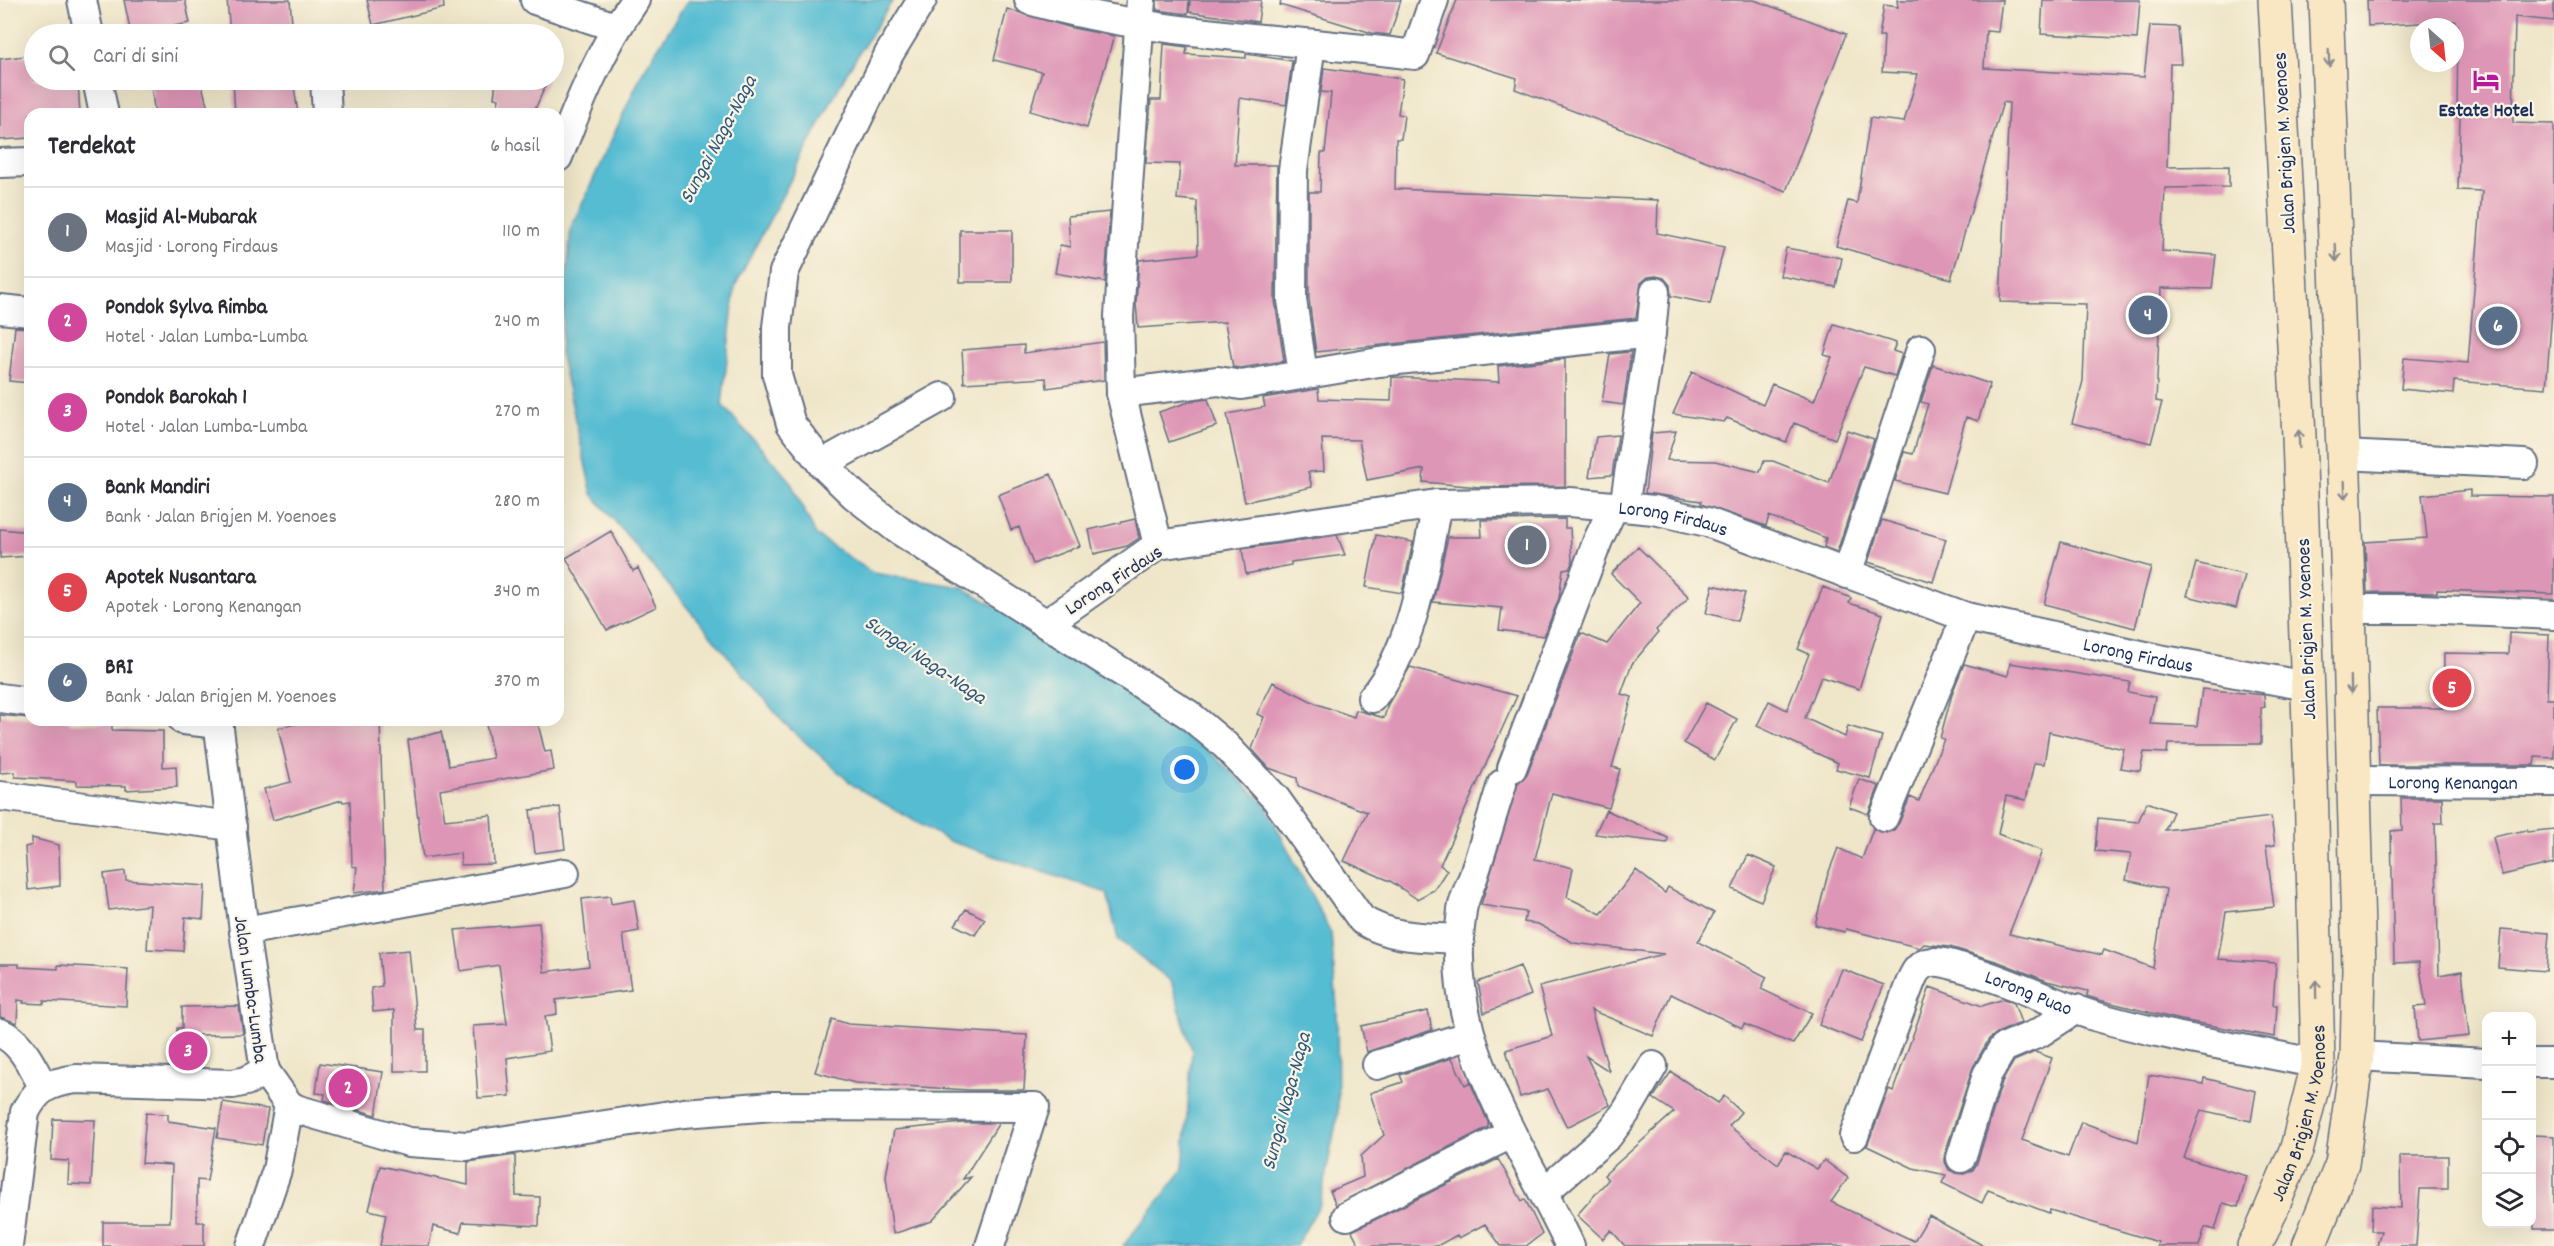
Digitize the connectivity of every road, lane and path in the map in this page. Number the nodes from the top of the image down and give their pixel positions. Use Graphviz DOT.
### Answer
graph roads {
  1 [pos="82,0"];
  2 [pos="535,0"];
  3 [pos="634,0"];
  4 [pos="922,0"];
  5 [pos="1029,0"];
  6 [pos="1434,0"];
  7 [pos="2275,0"];
  8 [pos="2326,0"];
  9 [pos="1140,12"];
  10 [pos="87,24"];
  11 [pos="615,27"];
  12 [pos="1311,45"];
  13 [pos="99,90"];
  14 [pos="326,90"];
  15 [pos="103,108"];
  16 [pos="327,108"];
  17 [pos="564,143"];
  18 [pos="24,162"];
  19 [pos="0,163"];
  20 [pos="1655,292"];
  21 [pos="0,309"];
  22 [pos="24,311"];
  23 [pos="1651,333"];
  24 [pos="1921,349"];
  25 [pos="1303,374"];
  26 [pos="1121,393"];
  27 [pos="942,397"];
  28 [pos="2344,455"];
  29 [pos="822,464"];
  30 [pos="2524,464"];
  31 [pos="1437,504"];
  32 [pos="1619,506"];
  33 [pos="1158,545"];
  34 [pos="1847,574"];
  35 [pos="2349,609"];
  36 [pos="2554,615"];
  37 [pos="1966,617"];
  38 [pos="1046,624"];
  39 [pos="2307,686"];
  40 [pos="0,698"];
  41 [pos="1372,698"];
  42 [pos="24,701"];
  43 [pos="219,726"];
  44 [pos="2353,781"];
  45 [pos="2311,782"];
  46 [pos="2554,782"];
  47 [pos="0,796"];
  48 [pos="1884,817"];
  49 [pos="232,826"];
  50 [pos="564,873"];
  51 [pos="244,931"];
  52 [pos="1460,939"];
  53 [pos="2076,1009"];
  54 [pos="0,1033"];
  55 [pos="1470,1035"];
  56 [pos="2357,1056"];
  57 [pos="2482,1063"];
  58 [pos="2536,1063"];
  59 [pos="2554,1063"];
  60 [pos="2318,1064"];
  61 [pos="1377,1065"];
  62 [pos="1653,1066"];
  63 [pos="265,1071"];
  64 [pos="44,1088"];
  65 [pos="290,1105"];
  66 [pos="1511,1134"];
  67 [pos="1854,1136"];
  68 [pos="1961,1158"];
  69 [pos="1544,1192"];
  70 [pos="1347,1216"];
  71 [pos="1566,1244"];
  72 [pos="8,1246"];
  73 [pos="251,1246"];
  74 [pos="990,1246"];
  75 [pos="2254,1246"];
  76 [pos="2309,1246"];
  1 -- 10 [label="street"];
  2 -- 11 [label="street"];
  3 -- 11 [label="street"];
  4 -- 29 [label="street"];
  5 -- 9 [label="street"];
  6 -- 12 [label="street"];
  39 -- 7 [label="main road, Jalan Brigjen M. Yoenoes, one-way"];
  8 -- 28 [label="main road, one-way"];
  9 -- 12 [label="street"];
  9 -- 26 [label="street"];
  11 -- 17 [label="street"];
  12 -- 25 [label="street"];
  13 -- 15 [label="street"];
  14 -- 16 [label="street"];
  18 -- 19 [label="street"];
  20 -- 23 [label="street"];
  21 -- 22 [label="street"];
  23 -- 25 [label="street"];
  23 -- 32 [label="street"];
  24 -- 34 [label="street"];
  25 -- 26 [label="street"];
  26 -- 33 [label="street"];
  27 -- 29 [label="street"];
  28 -- 30 [label="street"];
  28 -- 35 [label="main road, one-way"];
  29 -- 38 [label="street"];
  31 -- 32 [label="street, Lorong Firdaus"];
  31 -- 33 [label="street, Lorong Firdaus"];
  31 -- 41 [label="street"];
  32 -- 34 [label="street, Lorong Firdaus"];
  32 -- 52 [label="street"];
  33 -- 38 [label="street, Lorong Firdaus"];
  34 -- 37 [label="street, Lorong Firdaus"];
  35 -- 36 [label="street"];
  35 -- 44 [label="main road, one-way"];
  37 -- 39 [label="street, Lorong Firdaus"];
  37 -- 48 [label="street"];
  38 -- 52 [label="street"];
  39 -- 45 [label="main road, Jalan Brigjen M. Yoenoes"];
  40 -- 42 [label="street"];
  43 -- 49 [label="street, Jalan Lumba-Lumba"];
  44 -- 45 [label="main road"];
  44 -- 46 [label="street, Lorong Kenangan"];
  44 -- 56 [label="main road"];
  60 -- 45 [label="main road, Jalan Brigjen M. Yoenoes, one-way"];
  47 -- 49 [label="street"];
  49 -- 51 [label="street, Jalan Lumba-Lumba"];
  50 -- 51 [label="street"];
  51 -- 63 [label="street, Jalan Lumba-Lumba"];
  52 -- 55 [label="street"];
  53 -- 60 [label="street, Lorong Puao"];
  53 -- 67 [label="street, Lorong Puao"];
  53 -- 68 [label="street"];
  54 -- 64 [label="street"];
  55 -- 61 [label="street"];
  55 -- 66 [label="street"];
  56 -- 57 [label="street"];
  56 -- 76 [label="main road"];
  58 -- 59 [label="street"];
  60 -- 75 [label="main road, Jalan Brigjen M. Yoenoes"];
  62 -- 69 [label="street"];
  63 -- 64 [label="street, Jalan Lumba-Lumba"];
  63 -- 65 [label="street"];
  64 -- 72 [label="street"];
  65 -- 73 [label="street"];
  65 -- 74 [label="street"];
  66 -- 69 [label="street"];
  66 -- 70 [label="street"];
  69 -- 71 [label="street"];
}
